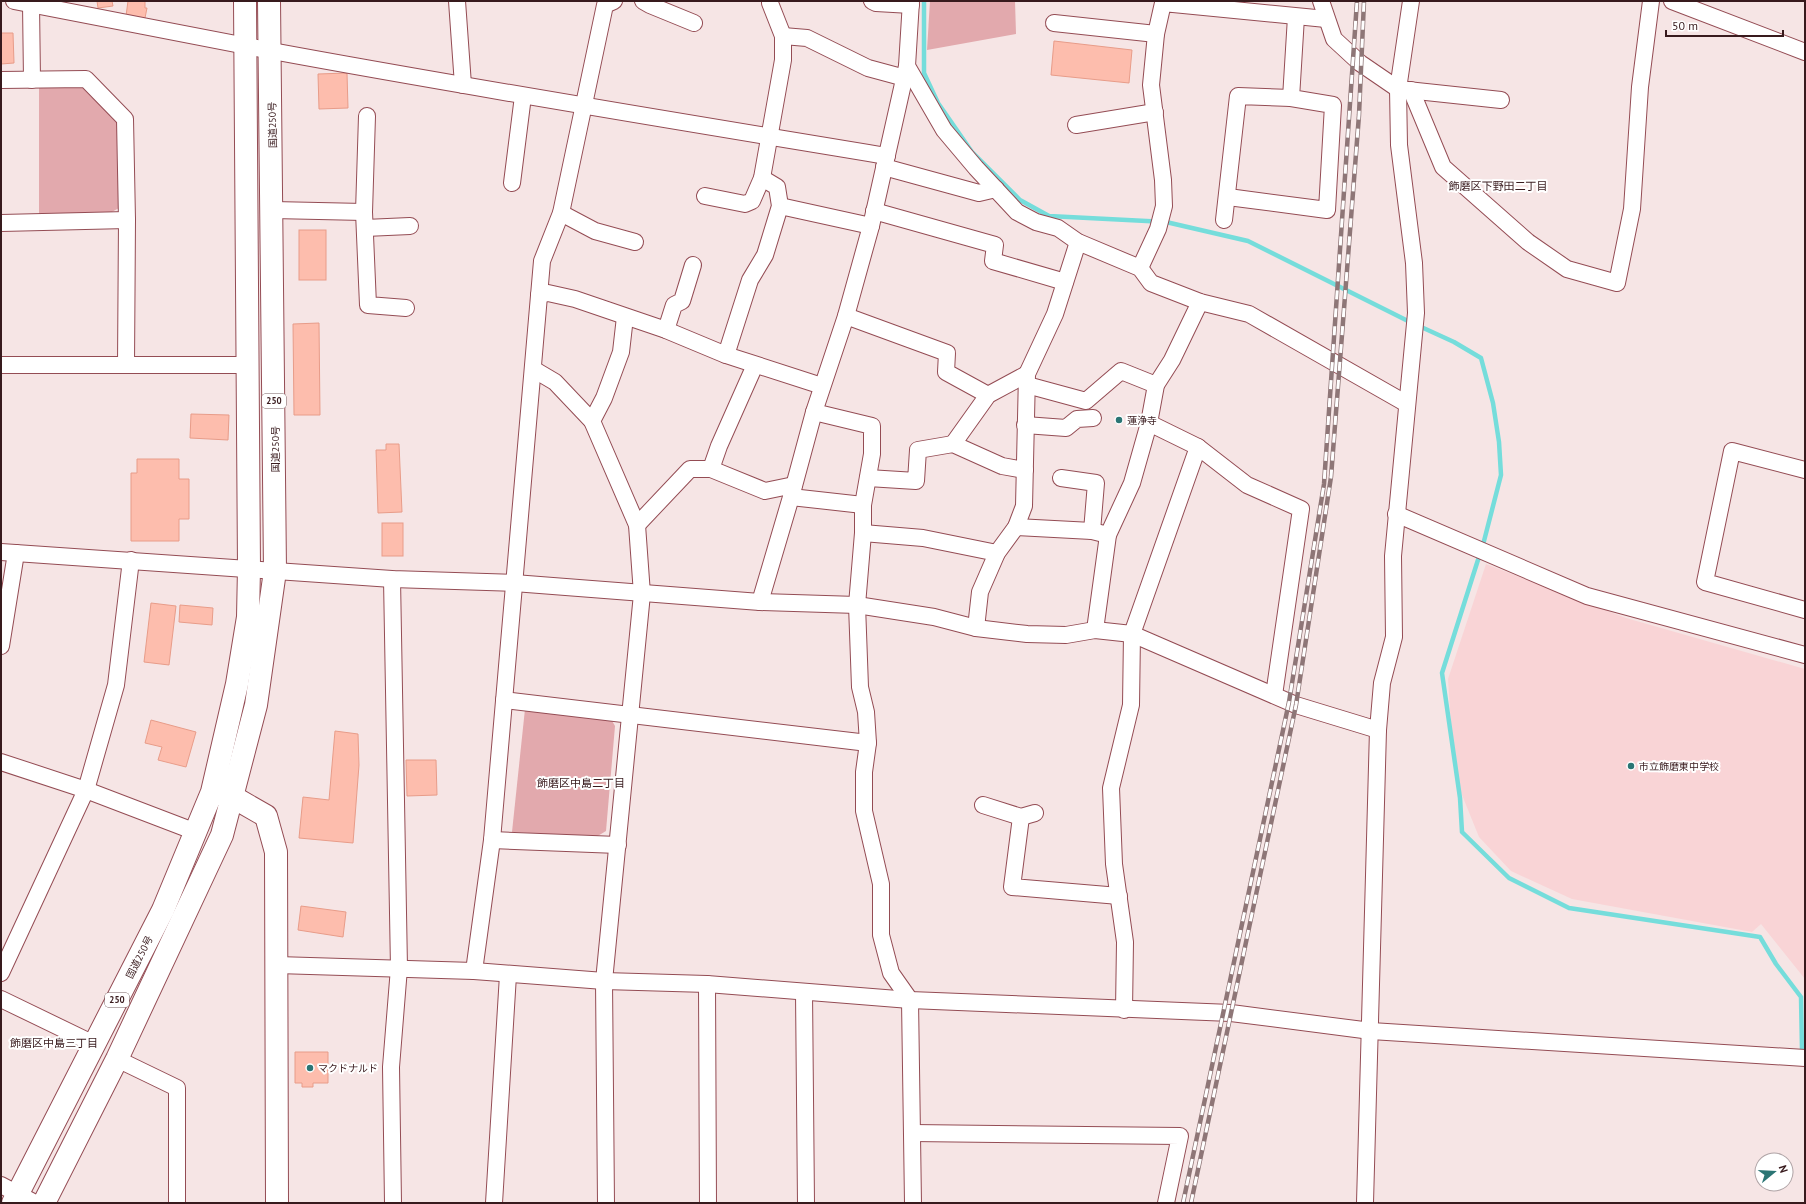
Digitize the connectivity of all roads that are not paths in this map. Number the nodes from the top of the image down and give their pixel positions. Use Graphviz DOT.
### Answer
graph roads {
  1 [pos="14,1"];
  2 [pos="245,1"];
  3 [pos="269,1"];
  4 [pos="457,1"];
  5 [pos="614,1"];
  6 [pos="643,1"];
  7 [pos="770,1"];
  8 [pos="872,1"];
  9 [pos="1321,1"];
  10 [pos="1411,1"];
  11 [pos="1651,1"];
  12 [pos="1672,1"];
  13 [pos="911,3"];
  14 [pos="31,4"];
  15 [pos="1296,17"];
  16 [pos="1326,19"];
  17 [pos="694,23"];
  18 [pos="1054,24"];
  19 [pos="1156,34"];
  20 [pos="783,36"];
  21 [pos="245,45"];
  22 [pos="271,51"];
  23 [pos="1805,52"];
  24 [pos="906,72"];
  25 [pos="1,80"];
  26 [pos="32,80"];
  27 [pos="463,85"];
  28 [pos="1405,90"];
  29 [pos="523,96"];
  30 [pos="1290,98"];
  31 [pos="1500,100"];
  32 [pos="584,106"];
  33 [pos="1155,112"];
  34 [pos="367,116"];
  35 [pos="1076,125"];
  36 [pos="770,136"];
  37 [pos="886,161"];
  38 [pos="762,178"];
  39 [pos="512,183"];
  40 [pos="996,189"];
  41 [pos="705,196"];
  42 [pos="1228,196"];
  43 [pos="780,206"];
  44 [pos="273,210"];
  45 [pos="561,213"];
  46 [pos="872,218"];
  47 [pos="127,220"];
  48 [pos="364,220"];
  49 [pos="1224,220"];
  50 [pos="1,223"];
  51 [pos="410,226"];
  52 [pos="635,242"];
  53 [pos="1078,242"];
  54 [pos="693,265"];
  55 [pos="1140,268"];
  56 [pos="1065,282"];
  57 [pos="539,295"];
  58 [pos="1200,302"];
  59 [pos="406,308"];
  60 [pos="625,316"];
  61 [pos="846,316"];
  62 [pos="666,330"];
  63 [pos="726,355"];
  64 [pos="126,365"];
  65 [pos="248,365"];
  66 [pos="755,365"];
  67 [pos="1,366"];
  68 [pos="532,369"];
  69 [pos="1027,380"];
  70 [pos="1156,385"];
  71 [pos="822,386"];
  72 [pos="988,395"];
  73 [pos="1407,404"];
  74 [pos="814,412"];
  75 [pos="1093,418"];
  76 [pos="592,421"];
  77 [pos="1149,423"];
  78 [pos="1025,425"];
  79 [pos="953,444"];
  80 [pos="1198,447"];
  81 [pos="711,469"];
  82 [pos="1025,470"];
  83 [pos="1805,470"];
  84 [pos="868,478"];
  85 [pos="1061,478"];
  86 [pos="793,491"];
  87 [pos="864,505"];
  88 [pos="1396,514"];
  89 [pos="637,525"];
  90 [pos="1016,526"];
  91 [pos="1092,531"];
  92 [pos="863,533"];
  93 [pos="1108,535"];
  94 [pos="8,553"];
  95 [pos="996,553"];
  96 [pos="131,560"];
  97 [pos="249,568"];
  98 [pos="275,571"];
  99 [pos="392,579"];
  100 [pos="514,583"];
  101 [pos="642,594"];
  102 [pos="760,602"];
  103 [pos="857,605"];
  104 [pos="1805,610"];
  105 [pos="976,628"];
  106 [pos="1095,630"];
  107 [pos="1132,634"];
  108 [pos="1,646"];
  109 [pos="1805,654"];
  110 [pos="1274,695"];
  111 [pos="504,700"];
  112 [pos="630,714"];
  113 [pos="1378,730"];
  114 [pos="868,743"];
  115 [pos="1,762"];
  116 [pos="86,790"];
  117 [pos="223,794"];
  118 [pos="983,805"];
  119 [pos="196,832"];
  120 [pos="492,840"];
  121 [pos="618,845"];
  122 [pos="1119,896"];
  123 [pos="277,966"];
  124 [pos="398,968"];
  125 [pos="474,971"];
  126 [pos="1,974"];
  127 [pos="508,975"];
  128 [pos="604,981"];
  129 [pos="707,984"];
  130 [pos="804,992"];
  131 [pos="1,999"];
  132 [pos="910,1000"];
  133 [pos="1124,1010"];
  134 [pos="1371,1030"];
  135 [pos="94,1044"];
  136 [pos="1805,1058"];
  137 [pos="116,1059"];
  138 [pos="912,1133"];
  139 [pos="17,1196"];
  140 [pos="44,1203"];
  141 [pos="177,1203"];
  142 [pos="277,1203"];
  143 [pos="393,1203"];
  144 [pos="494,1203"];
  145 [pos="606,1203"];
  146 [pos="708,1203"];
  147 [pos="806,1203"];
  148 [pos="913,1203"];
  149 [pos="1166,1203"];
  150 [pos="1365,1203"];
  1 -- 14 [label="street"];
  2 -- 21 [label="highway, 国道250号 / 250"];
  3 -- 22 [label="highway, 国道250号 / 250"];
  4 -- 27 [label="street"];
  5 -- 32 [label="street"];
  6 -- 17 [label="street"];
  7 -- 20 [label="street"];
  8 -- 13 [label="street"];
  9 -- 16 [label="street"];
  10 -- 28 [label="street"];
  11 -- 28 [label="street"];
  12 -- 23 [label="street"];
  13 -- 24 [label="street"];
  14 -- 21 [label="street"];
  14 -- 26 [label="street"];
  15 -- 16 [label="street"];
  15 -- 19 [label="street"];
  15 -- 30 [label="street"];
  16 -- 28 [label="street"];
  18 -- 19 [label="street"];
  19 -- 33 [label="street"];
  20 -- 24 [label="street"];
  20 -- 36 [label="street"];
  21 -- 22 [label="street"];
  21 -- 65 [label="highway, 国道250号 / 250"];
  22 -- 27 [label="street"];
  22 -- 44 [label="highway, 国道250号 / 250"];
  24 -- 37 [label="street"];
  24 -- 40 [label="street"];
  25 -- 26 [label="street"];
  26 -- 47 [label="street"];
  27 -- 29 [label="street"];
  28 -- 31 [label="street"];
  28 -- 73 [label="street"];
  29 -- 32 [label="street"];
  29 -- 39 [label="street"];
  30 -- 42 [label="street"];
  30 -- 42 [label="street"];
  32 -- 36 [label="street"];
  32 -- 45 [label="street"];
  33 -- 35 [label="street"];
  33 -- 55 [label="street"];
  34 -- 48 [label="street"];
  36 -- 37 [label="street"];
  36 -- 38 [label="street"];
  37 -- 40 [label="street"];
  37 -- 46 [label="street"];
  38 -- 41 [label="street"];
  38 -- 43 [label="street"];
  40 -- 53 [label="street"];
  42 -- 49 [label="street"];
  43 -- 46 [label="street"];
  43 -- 63 [label="street"];
  44 -- 48 [label="street"];
  44 -- 98 [label="highway, 国道250号 / 250"];
  45 -- 52 [label="street"];
  45 -- 57 [label="street"];
  46 -- 56 [label="street"];
  46 -- 61 [label="street"];
  47 -- 50 [label="street"];
  47 -- 64 [label="street"];
  48 -- 51 [label="street"];
  48 -- 59 [label="street"];
  53 -- 55 [label="street"];
  53 -- 56 [label="street"];
  54 -- 62 [label="street"];
  55 -- 58 [label="street"];
  56 -- 69 [label="street"];
  57 -- 60 [label="street"];
  57 -- 68 [label="street"];
  58 -- 70 [label="street"];
  58 -- 73 [label="street"];
  60 -- 62 [label="street"];
  60 -- 76 [label="street"];
  61 -- 71 [label="street"];
  61 -- 72 [label="street"];
  62 -- 63 [label="street"];
  63 -- 66 [label="street"];
  64 -- 65 [label="street"];
  64 -- 67 [label="street"];
  65 -- 97 [label="highway, 国道250号 / 250"];
  66 -- 71 [label="street"];
  66 -- 81 [label="street"];
  68 -- 76 [label="street"];
  68 -- 100 [label="street"];
  69 -- 70 [label="street"];
  69 -- 72 [label="street"];
  69 -- 78 [label="street"];
  70 -- 77 [label="street"];
  71 -- 74 [label="street"];
  72 -- 79 [label="street"];
  73 -- 88 [label="street"];
  74 -- 84 [label="street"];
  74 -- 86 [label="street"];
  75 -- 78 [label="street"];
  76 -- 89 [label="street"];
  77 -- 80 [label="street"];
  77 -- 93 [label="street"];
  78 -- 82 [label="street"];
  79 -- 82 [label="street"];
  79 -- 84 [label="street"];
  80 -- 107 [label="street"];
  80 -- 110 [label="street"];
  81 -- 86 [label="street"];
  81 -- 89 [label="street"];
  82 -- 90 [label="street"];
  83 -- 104 [label="street"];
  84 -- 87 [label="street"];
  85 -- 91 [label="street"];
  86 -- 87 [label="street"];
  86 -- 102 [label="street"];
  87 -- 92 [label="street"];
  88 -- 109 [label="street"];
  88 -- 113 [label="street"];
  89 -- 101 [label="street"];
  90 -- 91 [label="street"];
  90 -- 95 [label="street"];
  91 -- 93 [label="street"];
  92 -- 95 [label="street"];
  92 -- 103 [label="street"];
  93 -- 106 [label="street"];
  94 -- 96 [label="street"];
  94 -- 108 [label="street"];
  95 -- 105 [label="street"];
  96 -- 97 [label="street"];
  96 -- 116 [label="street"];
  97 -- 98 [label="street"];
  97 -- 117 [label="highway, 国道250号 / 250"];
  98 -- 99 [label="street"];
  98 -- 117 [label="highway, 国道250号 / 250"];
  99 -- 100 [label="street"];
  99 -- 124 [label="street"];
  100 -- 101 [label="street"];
  100 -- 111 [label="street"];
  101 -- 102 [label="street"];
  101 -- 112 [label="street"];
  102 -- 103 [label="street"];
  103 -- 105 [label="street"];
  103 -- 114 [label="street"];
  105 -- 106 [label="street"];
  106 -- 107 [label="street"];
  107 -- 110 [label="street"];
  107 -- 122 [label="street"];
  110 -- 113 [label="street"];
  111 -- 112 [label="street"];
  111 -- 120 [label="street"];
  112 -- 114 [label="street"];
  112 -- 121 [label="street"];
  113 -- 134 [label="street"];
  114 -- 132 [label="street"];
  115 -- 116 [label="street"];
  116 -- 119 [label="street"];
  116 -- 126 [label="street"];
  117 -- 119 [label="highway, 国道250号 / 250"];
  117 -- 123 [label="highway"];
  117 -- 137 [label="highway, 国道250号 / 250"];
  118 -- 122 [label="street"];
  119 -- 135 [label="highway, 国道250号 / 250"];
  120 -- 121 [label="street"];
  120 -- 125 [label="street"];
  121 -- 128 [label="street"];
  122 -- 133 [label="street"];
  123 -- 124 [label="street"];
  123 -- 142 [label="highway"];
  124 -- 125 [label="street"];
  124 -- 143 [label="street"];
  125 -- 127 [label="street"];
  127 -- 128 [label="street"];
  127 -- 144 [label="street"];
  128 -- 129 [label="street"];
  128 -- 145 [label="street"];
  129 -- 130 [label="street"];
  129 -- 146 [label="street"];
  130 -- 132 [label="street"];
  130 -- 147 [label="street"];
  131 -- 135 [label="street"];
  132 -- 133 [label="street"];
  132 -- 138 [label="street"];
  133 -- 134 [label="street"];
  134 -- 136 [label="street"];
  134 -- 150 [label="street"];
  135 -- 139 [label="highway, 国道250号 / 250"];
  137 -- 140 [label="highway, 国道250号 / 250"];
  137 -- 141 [label="street"];
  138 -- 148 [label="street"];
  138 -- 149 [label="street"];
}
